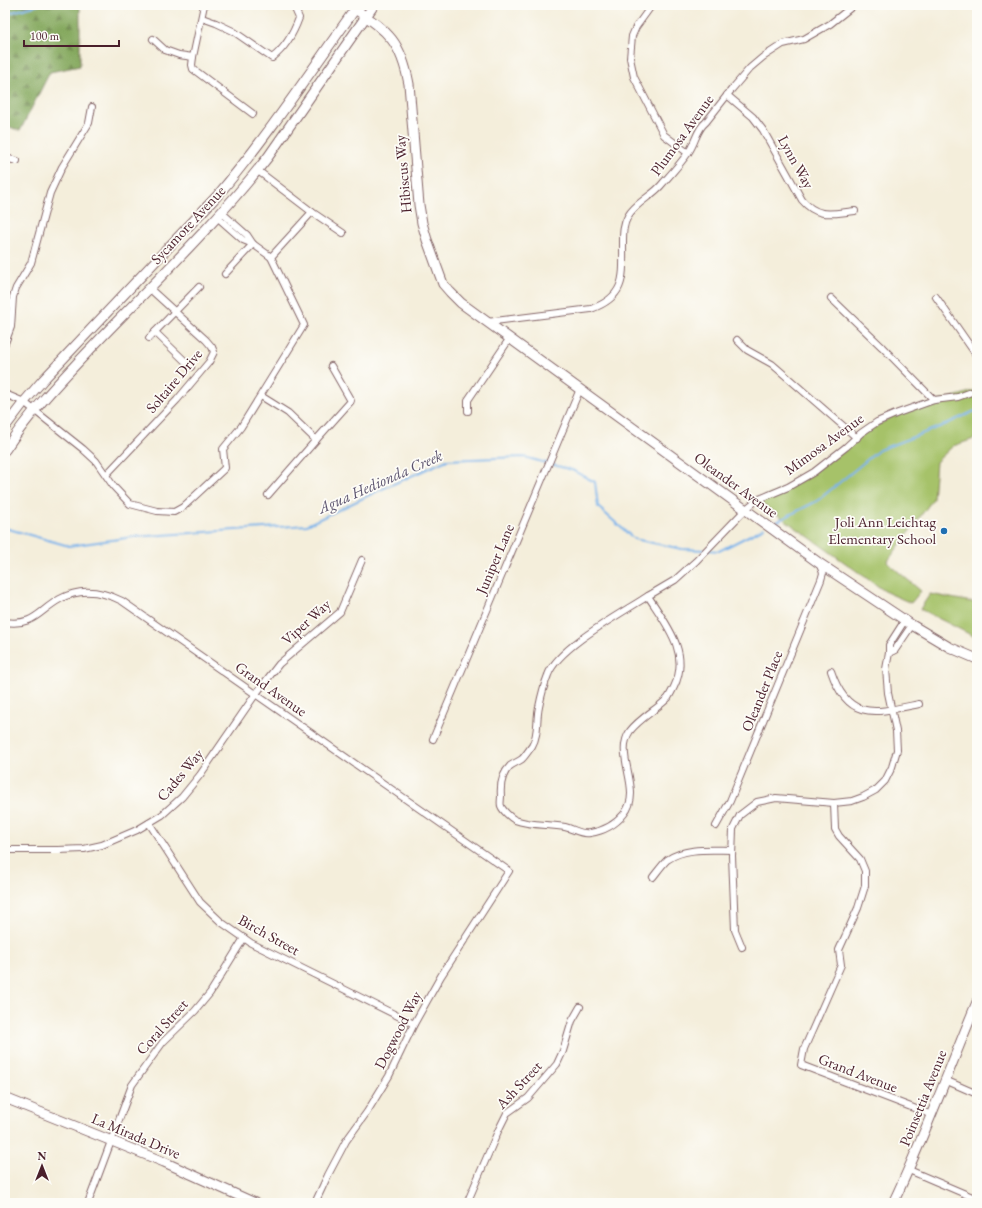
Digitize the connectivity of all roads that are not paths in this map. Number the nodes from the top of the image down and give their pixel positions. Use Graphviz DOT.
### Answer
graph roads {
  1 [pos="204,5"];
  2 [pos="290,5"];
  3 [pos="374,5"];
  4 [pos="652,5"];
  5 [pos="854,5"];
  6 [pos="355,6"];
  7 [pos="366,16"];
  8 [pos="202,18"];
  9 [pos="153,39"];
  10 [pos="193,57"];
  11 [pos="727,95"];
  12 [pos="92,107"];
  13 [pos="253,114"];
  14 [pos="688,152"];
  15 [pos="5,158"];
  16 [pos="17,161"];
  17 [pos="258,170"];
  18 [pos="855,211"];
  19 [pos="312,212"];
  20 [pos="219,214"];
  21 [pos="343,233"];
  22 [pos="253,244"];
  23 [pos="271,257"];
  24 [pos="225,274"];
  25 [pos="199,287"];
  26 [pos="149,288"];
  27 [pos="936,297"];
  28 [pos="831,298"];
  29 [pos="174,312"];
  30 [pos="487,322"];
  31 [pos="155,332"];
  32 [pos="149,338"];
  33 [pos="510,338"];
  34 [pos="737,340"];
  35 [pos="5,343"];
  36 [pos="977,356"];
  37 [pos="331,366"];
  38 [pos="191,367"];
  39 [pos="580,389"];
  40 [pos="977,390"];
  41 [pos="5,394"];
  42 [pos="261,396"];
  43 [pos="934,400"];
  44 [pos="24,402"];
  45 [pos="34,410"];
  46 [pos="468,410"];
  47 [pos="5,428"];
  48 [pos="857,438"];
  49 [pos="316,440"];
  50 [pos="5,450"];
  51 [pos="106,475"];
  52 [pos="268,495"];
  53 [pos="746,509"];
  54 [pos="362,560"];
  55 [pos="819,563"];
  56 [pos="648,596"];
  57 [pos="5,622"];
  58 [pos="909,622"];
  59 [pos="977,659"];
  60 [pos="831,671"];
  61 [pos="255,695"];
  62 [pos="919,704"];
  63 [pos="892,709"];
  64 [pos="433,739"];
  65 [pos="834,803"];
  66 [pos="149,823"];
  67 [pos="716,826"];
  68 [pos="5,850"];
  69 [pos="732,850"];
  70 [pos="510,871"];
  71 [pos="653,877"];
  72 [pos="244,938"];
  73 [pos="742,947"];
  74 [pos="977,1002"];
  75 [pos="580,1007"];
  76 [pos="414,1024"];
  77 [pos="945,1080"];
  78 [pos="977,1094"];
  79 [pos="5,1098"];
  80 [pos="932,1115"];
  81 [pos="112,1140"];
  82 [pos="909,1170"];
  83 [pos="977,1199"];
  84 [pos="88,1203"];
  85 [pos="255,1203"];
  86 [pos="315,1203"];
  87 [pos="467,1203"];
  88 [pos="893,1203"];
  1 -- 8 [label="street"];
  2 -- 8 [label="street"];
  3 -- 7 [label="main road, Sycamore Avenue"];
  4 -- 14 [label="street"];
  5 -- 11 [label="street, Plumosa Avenue"];
  6 -- 7 [label="main road, Hibiscus Way"];
  6 -- 44 [label="main road, Sycamore Avenue"];
  7 -- 17 [label="main road, Sycamore Avenue"];
  7 -- 30 [label="main road, Hibiscus Way"];
  8 -- 10 [label="street"];
  9 -- 10 [label="street"];
  10 -- 13 [label="street"];
  11 -- 14 [label="street, Plumosa Avenue"];
  11 -- 18 [label="street, Lynn Way"];
  12 -- 35 [label="street"];
  14 -- 30 [label="street, Plumosa Avenue"];
  15 -- 16 [label="street"];
  17 -- 19 [label="street"];
  17 -- 20 [label="main road, Sycamore Avenue"];
  19 -- 21 [label="street"];
  19 -- 23 [label="street"];
  20 -- 22 [label="street"];
  20 -- 26 [label="main road, Sycamore Avenue"];
  22 -- 23 [label="street"];
  22 -- 24 [label="street"];
  23 -- 42 [label="street"];
  25 -- 29 [label="street"];
  26 -- 29 [label="street, Soltaire Drive"];
  26 -- 45 [label="main road, Sycamore Avenue"];
  27 -- 36 [label="street"];
  28 -- 43 [label="street"];
  29 -- 31 [label="street"];
  29 -- 51 [label="street, Soltaire Drive"];
  30 -- 33 [label="main road, Oleander Avenue"];
  31 -- 32 [label="street"];
  31 -- 38 [label="street"];
  33 -- 39 [label="main road, Oleander Avenue"];
  33 -- 46 [label="street"];
  34 -- 48 [label="street"];
  37 -- 49 [label="street"];
  39 -- 53 [label="main road, Oleander Avenue"];
  39 -- 64 [label="street, Juniper Lane"];
  40 -- 43 [label="street, Mimosa Avenue"];
  41 -- 44 [label="street"];
  42 -- 49 [label="street"];
  42 -- 51 [label="street"];
  43 -- 48 [label="street, Mimosa Avenue"];
  44 -- 45 [label="street"];
  44 -- 47 [label="main road, Sycamore Avenue"];
  45 -- 50 [label="main road, Sycamore Avenue"];
  45 -- 51 [label="street"];
  48 -- 53 [label="street, Mimosa Avenue"];
  49 -- 52 [label="street"];
  53 -- 55 [label="main road, Oleander Avenue"];
  53 -- 56 [label="street, Mimosa Avenue"];
  54 -- 61 [label="street, Viper Way"];
  55 -- 58 [label="main road, Oleander Avenue"];
  55 -- 67 [label="street, Oleander Place"];
  56 -- 56 [label="street, Mimosa Avenue"];
  57 -- 61 [label="street, Grand Avenue"];
  58 -- 59 [label="main road, Oleander Avenue"];
  58 -- 63 [label="street"];
  60 -- 63 [label="street"];
  61 -- 66 [label="street, Cades Way"];
  61 -- 70 [label="street, Grand Avenue"];
  62 -- 63 [label="street"];
  63 -- 65 [label="street"];
  65 -- 69 [label="street"];
  65 -- 80 [label="street, Grand Avenue"];
  66 -- 68 [label="street, Cades Way"];
  66 -- 72 [label="street, Birch Street"];
  69 -- 71 [label="street"];
  69 -- 73 [label="street"];
  70 -- 76 [label="street, Dogwood Way"];
  72 -- 76 [label="street, Birch Street"];
  72 -- 81 [label="street, Coral Street"];
  74 -- 77 [label="main road, Poinsettia Avenue"];
  75 -- 87 [label="street, Ash Street"];
  76 -- 86 [label="street, Dogwood Way"];
  77 -- 78 [label="street"];
  77 -- 80 [label="main road, Poinsettia Avenue"];
  79 -- 81 [label="main road, La Mirada Drive"];
  80 -- 82 [label="main road, Poinsettia Avenue"];
  81 -- 84 [label="street, Coral Street"];
  81 -- 85 [label="main road, La Mirada Drive"];
  82 -- 83 [label="street"];
  82 -- 88 [label="main road, Poinsettia Avenue"];
}
